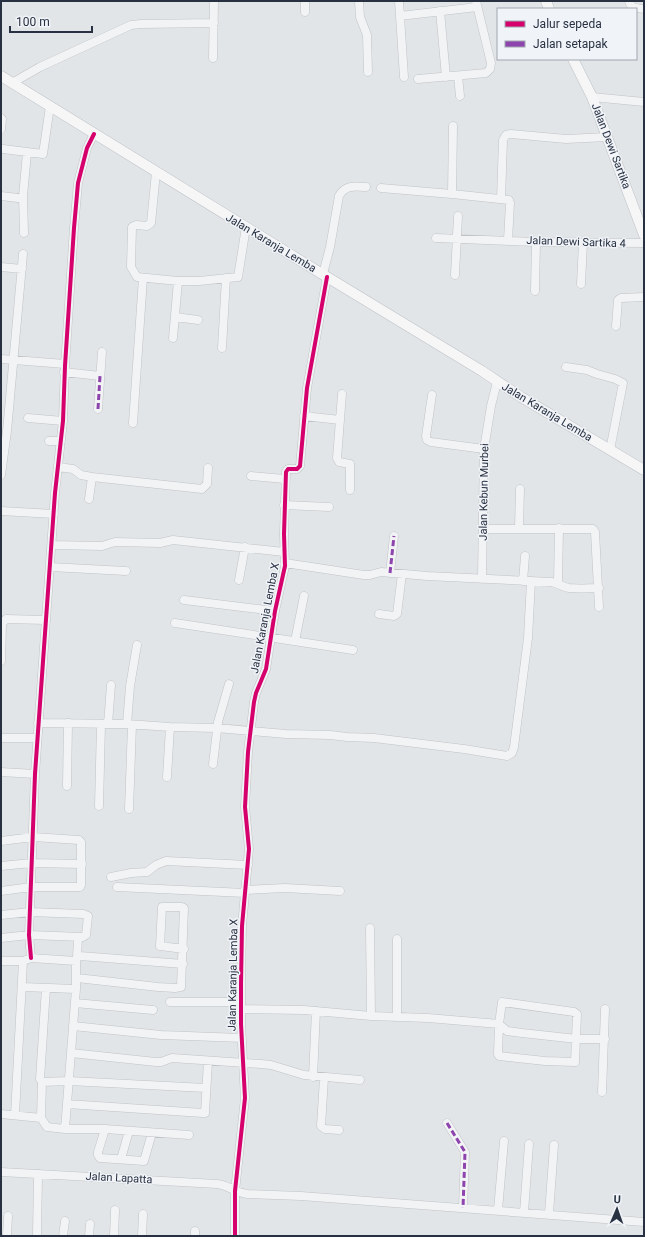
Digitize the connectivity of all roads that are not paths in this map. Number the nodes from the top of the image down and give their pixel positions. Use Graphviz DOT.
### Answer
graph roads {
  1 [pos="214,1"];
  2 [pos="305,1"];
  3 [pos="359,1"];
  4 [pos="399,1"];
  5 [pos="476,4"];
  6 [pos="440,11"];
  7 [pos="305,12"];
  8 [pos="400,16"];
  9 [pos="214,23"];
  10 [pos="213,58"];
  11 [pos="574,60"];
  12 [pos="368,72"];
  13 [pos="1,76"];
  14 [pos="458,76"];
  15 [pos="404,77"];
  16 [pos="446,77"];
  17 [pos="418,79"];
  18 [pos="12,83"];
  19 [pos="460,96"];
  20 [pos="592,97"];
  21 [pos="644,102"];
  22 [pos="50,106"];
  23 [pos="2,119"];
  24 [pos="453,126"];
  25 [pos="1,129"];
  26 [pos="94,134"];
  27 [pos="607,137"];
  28 [pos="2,149"];
  29 [pos="27,152"];
  30 [pos="156,172"];
  31 [pos="366,187"];
  32 [pos="381,188"];
  33 [pos="452,194"];
  34 [pos="1,196"];
  35 [pos="23,196"];
  36 [pos="501,199"];
  37 [pos="458,216"];
  38 [pos="246,227"];
  39 [pos="24,232"];
  40 [pos="643,232"];
  41 [pos="436,238"];
  42 [pos="456,238"];
  43 [pos="508,240"];
  44 [pos="536,242"];
  45 [pos="583,243"];
  46 [pos="644,243"];
  47 [pos="23,254"];
  48 [pos="1,267"];
  49 [pos="22,269"];
  50 [pos="455,275"];
  51 [pos="325,276"];
  52 [pos="143,278"];
  53 [pos="226,278"];
  54 [pos="178,281"];
  55 [pos="581,284"];
  56 [pos="535,291"];
  57 [pos="644,297"];
  58 [pos="175,317"];
  59 [pos="198,320"];
  60 [pos="616,326"];
  61 [pos="173,338"];
  62 [pos="222,348"];
  63 [pos="102,352"];
  64 [pos="1,359"];
  65 [pos="14,360"];
  66 [pos="566,367"];
  67 [pos="64,368"];
  68 [pos="100,376"];
  69 [pos="497,382"];
  70 [pos="342,394"];
  71 [pos="432,395"];
  72 [pos="98,409"];
  73 [pos="304,416"];
  74 [pos="28,418"];
  75 [pos="340,420"];
  76 [pos="62,421"];
  77 [pos="133,423"];
  78 [pos="49,441"];
  79 [pos="61,441"];
  80 [pos="484,449"];
  81 [pos="610,450"];
  82 [pos="58,467"];
  83 [pos="208,468"];
  84 [pos="644,470"];
  85 [pos="1,475"];
  86 [pos="251,476"];
  87 [pos="92,477"];
  88 [pos="285,479"];
  89 [pos="520,489"];
  90 [pos="350,490"];
  91 [pos="89,499"];
  92 [pos="284,506"];
  93 [pos="330,507"];
  94 [pos="1,511"];
  95 [pos="54,514"];
  96 [pos="519,528"];
  97 [pos="559,528"];
  98 [pos="484,529"];
  99 [pos="394,536"];
  100 [pos="52,545"];
  101 [pos="245,548"];
  102 [pos="284,552"];
  103 [pos="525,556"];
  104 [pos="285,563"];
  105 [pos="50,567"];
  106 [pos="126,571"];
  107 [pos="390,573"];
  108 [pos="402,574"];
  109 [pos="482,579"];
  110 [pos="239,580"];
  111 [pos="527,581"];
  112 [pos="558,583"];
  113 [pos="599,588"];
  114 [pos="304,596"];
  115 [pos="184,600"];
  116 [pos="599,607"];
  117 [pos="275,611"];
  118 [pos="379,614"];
  119 [pos="46,620"];
  120 [pos="175,623"];
  121 [pos="2,625"];
  122 [pos="271,637"];
  123 [pos="294,641"];
  124 [pos="137,644"];
  125 [pos="353,650"];
  126 [pos="1,661"];
  127 [pos="111,684"];
  128 [pos="229,684"];
  129 [pos="38,723"];
  130 [pos="68,723"];
  131 [pos="104,724"];
  132 [pos="130,724"];
  133 [pos="170,728"];
  134 [pos="217,728"];
  135 [pos="250,731"];
  136 [pos="1,738"];
  137 [pos="37,738"];
  138 [pos="213,764"];
  139 [pos="1,772"];
  140 [pos="35,774"];
  141 [pos="167,777"];
  142 [pos="66,786"];
  143 [pos="99,806"];
  144 [pos="129,809"];
  145 [pos="33,838"];
  146 [pos="1,841"];
  147 [pos="31,862"];
  148 [pos="82,864"];
  149 [pos="248,865"];
  150 [pos="1,866"];
  151 [pos="111,877"];
  152 [pos="117,886"];
  153 [pos="31,888"];
  154 [pos="1,891"];
  155 [pos="340,891"];
  156 [pos="245,892"];
  157 [pos="30,912"];
  158 [pos="1,915"];
  159 [pos="370,928"];
  160 [pos="29,935"];
  161 [pos="78,937"];
  162 [pos="1,938"];
  163 [pos="398,939"];
  164 [pos="184,949"];
  165 [pos="27,959"];
  166 [pos="76,960"];
  167 [pos="1,961"];
  168 [pos="183,964"];
  169 [pos="77,978"];
  170 [pos="22,987"];
  171 [pos="46,988"];
  172 [pos="76,989"];
  173 [pos="170,1002"];
  174 [pos="75,1003"];
  175 [pos="241,1006"];
  176 [pos="605,1009"];
  177 [pos="153,1010"];
  178 [pos="316,1011"];
  179 [pos="371,1016"];
  180 [pos="397,1016"];
  181 [pos="499,1024"];
  182 [pos="73,1026"];
  183 [pos="242,1038"];
  184 [pos="577,1039"];
  185 [pos="605,1039"];
  186 [pos="71,1053"];
  187 [pos="208,1061"];
  188 [pos="243,1062"];
  189 [pos="313,1077"];
  190 [pos="324,1078"];
  191 [pos="360,1080"];
  192 [pos="69,1081"];
  193 [pos="42,1082"];
  194 [pos="206,1088"];
  195 [pos="602,1092"];
  196 [pos="67,1104"];
  197 [pos="1,1114"];
  198 [pos="15,1115"];
  199 [pos="41,1118"];
  200 [pos="447,1123"];
  201 [pos="105,1129"];
  202 [pos="65,1130"];
  203 [pos="339,1130"];
  204 [pos="129,1131"];
  205 [pos="152,1133"];
  206 [pos="189,1135"];
  207 [pos="504,1141"];
  208 [pos="529,1144"];
  209 [pos="554,1145"];
  210 [pos="121,1160"];
  211 [pos="1,1172"];
  212 [pos="38,1174"];
  213 [pos="235,1191"];
  214 [pos="463,1208"];
  215 [pos="116,1210"];
  216 [pos="498,1210"];
  217 [pos="524,1212"];
  218 [pos="143,1214"];
  219 [pos="549,1214"];
  220 [pos="8,1216"];
  221 [pos="65,1221"];
  222 [pos="644,1222"];
  223 [pos="90,1224"];
  224 [pos="7,1236"];
  225 [pos="37,1236"];
  226 [pos="64,1236"];
  227 [pos="89,1236"];
  228 [pos="114,1236"];
  229 [pos="142,1236"];
  230 [pos="235,1236"];
  1 -- 9 [label="street"];
  2 -- 7 [label="street"];
  3 -- 12 [label="street"];
  4 -- 8 [label="street"];
  5 -- 6 [label="street"];
  5 -- 14 [label="street"];
  6 -- 8 [label="street"];
  6 -- 16 [label="street"];
  8 -- 15 [label="street"];
  9 -- 10 [label="street"];
  9 -- 18 [label="street"];
  11 -- 20 [label="main road, Jalan Dewi Sartika"];
  13 -- 18 [label="main road, Jalan Karanja Lemba"];
  14 -- 16 [label="street"];
  14 -- 19 [label="street"];
  16 -- 17 [label="street"];
  18 -- 22 [label="main road, Jalan Karanja Lemba"];
  20 -- 21 [label="street"];
  20 -- 27 [label="main road, Jalan Dewi Sartika"];
  22 -- 26 [label="main road, Jalan Karanja Lemba"];
  22 -- 29 [label="street"];
  23 -- 25 [label="street"];
  24 -- 33 [label="street"];
  26 -- 30 [label="main road, Jalan Karanja Lemba"];
  26 -- 67 [label="street"];
  27 -- 36 [label="street"];
  27 -- 40 [label="main road, Jalan Dewi Sartika"];
  28 -- 29 [label="street"];
  29 -- 35 [label="street"];
  30 -- 38 [label="main road, Jalan Karanja Lemba"];
  30 -- 52 [label="street"];
  31 -- 51 [label="street"];
  32 -- 33 [label="street"];
  33 -- 36 [label="street"];
  34 -- 35 [label="street"];
  35 -- 39 [label="street"];
  36 -- 43 [label="street"];
  37 -- 42 [label="street"];
  38 -- 51 [label="main road, Jalan Karanja Lemba"];
  38 -- 53 [label="street"];
  41 -- 42 [label="street, Jalan Dewi Sartika 4"];
  42 -- 43 [label="street, Jalan Dewi Sartika 4"];
  42 -- 50 [label="street"];
  43 -- 44 [label="street, Jalan Dewi Sartika 4"];
  44 -- 45 [label="street, Jalan Dewi Sartika 4"];
  44 -- 56 [label="street"];
  45 -- 46 [label="street, Jalan Dewi Sartika 4"];
  45 -- 55 [label="street"];
  47 -- 49 [label="street"];
  48 -- 49 [label="street"];
  49 -- 65 [label="street"];
  51 -- 69 [label="main road, Jalan Karanja Lemba"];
  51 -- 73 [label="street"];
  52 -- 54 [label="street"];
  52 -- 77 [label="street"];
  53 -- 54 [label="street"];
  53 -- 62 [label="street"];
  54 -- 58 [label="street"];
  57 -- 60 [label="street"];
  58 -- 59 [label="street"];
  58 -- 61 [label="street"];
  63 -- 68 [label="street"];
  64 -- 65 [label="street"];
  65 -- 67 [label="street"];
  65 -- 85 [label="street"];
  66 -- 81 [label="street"];
  67 -- 68 [label="street"];
  67 -- 76 [label="street"];
  68 -- 72 [label="street"];
  69 -- 80 [label="street, Jalan Kebun Murbei"];
  69 -- 81 [label="main road, Jalan Karanja Lemba"];
  70 -- 75 [label="street"];
  71 -- 80 [label="street"];
  73 -- 75 [label="street"];
  73 -- 88 [label="street"];
  74 -- 76 [label="street"];
  75 -- 90 [label="street"];
  76 -- 79 [label="street"];
  78 -- 79 [label="street"];
  79 -- 82 [label="street"];
  80 -- 98 [label="street, Jalan Kebun Murbei"];
  81 -- 84 [label="main road, Jalan Karanja Lemba"];
  82 -- 87 [label="street"];
  82 -- 95 [label="street"];
  83 -- 87 [label="street"];
  86 -- 88 [label="street"];
  87 -- 91 [label="street"];
  88 -- 92 [label="street, Jalan Karanja Lemba X"];
  89 -- 96 [label="street"];
  92 -- 93 [label="street"];
  92 -- 102 [label="street, Jalan Karanja Lemba X"];
  94 -- 95 [label="street"];
  95 -- 100 [label="street"];
  96 -- 97 [label="street"];
  96 -- 98 [label="street"];
  97 -- 112 [label="street"];
  97 -- 113 [label="street"];
  98 -- 109 [label="street, Jalan Kebun Murbei"];
  99 -- 107 [label="street"];
  100 -- 101 [label="street"];
  100 -- 105 [label="street"];
  101 -- 102 [label="street"];
  101 -- 110 [label="street"];
  102 -- 104 [label="street, Jalan Karanja Lemba X"];
  103 -- 111 [label="street"];
  104 -- 107 [label="street"];
  104 -- 117 [label="street, Jalan Karanja Lemba X"];
  105 -- 106 [label="street"];
  105 -- 119 [label="street"];
  107 -- 108 [label="street"];
  108 -- 109 [label="street"];
  108 -- 118 [label="street"];
  109 -- 111 [label="street"];
  111 -- 112 [label="street"];
  111 -- 135 [label="street"];
  112 -- 113 [label="street"];
  113 -- 116 [label="street"];
  114 -- 123 [label="street"];
  115 -- 117 [label="street"];
  117 -- 122 [label="street, Jalan Karanja Lemba X"];
  119 -- 121 [label="street"];
  119 -- 129 [label="street"];
  120 -- 122 [label="street"];
  121 -- 126 [label="street"];
  122 -- 123 [label="street"];
  122 -- 135 [label="street, Jalan Karanja Lemba X"];
  123 -- 125 [label="street"];
  124 -- 132 [label="street"];
  127 -- 131 [label="street"];
  128 -- 134 [label="street"];
  129 -- 130 [label="street"];
  129 -- 137 [label="street"];
  130 -- 131 [label="street"];
  130 -- 142 [label="street"];
  131 -- 132 [label="street"];
  131 -- 143 [label="street"];
  132 -- 133 [label="street"];
  132 -- 144 [label="street"];
  133 -- 134 [label="street"];
  133 -- 141 [label="street"];
  134 -- 135 [label="street"];
  134 -- 138 [label="street"];
  135 -- 149 [label="street, Jalan Karanja Lemba X"];
  136 -- 137 [label="street"];
  137 -- 140 [label="street"];
  139 -- 140 [label="street"];
  140 -- 145 [label="street"];
  145 -- 146 [label="street"];
  145 -- 147 [label="street"];
  145 -- 148 [label="street"];
  147 -- 148 [label="street"];
  147 -- 150 [label="street"];
  147 -- 153 [label="street"];
  148 -- 153 [label="street"];
  149 -- 151 [label="street"];
  149 -- 156 [label="street, Jalan Karanja Lemba X"];
  152 -- 156 [label="street"];
  153 -- 154 [label="street"];
  153 -- 157 [label="street"];
  155 -- 156 [label="street"];
  156 -- 175 [label="street, Jalan Karanja Lemba X"];
  157 -- 158 [label="street"];
  157 -- 160 [label="street"];
  157 -- 161 [label="street"];
  159 -- 179 [label="street"];
  160 -- 161 [label="street"];
  160 -- 162 [label="street"];
  160 -- 165 [label="street"];
  161 -- 166 [label="street"];
  163 -- 180 [label="street"];
  164 -- 164 [label="street"];
  164 -- 168 [label="street"];
  165 -- 166 [label="street"];
  165 -- 167 [label="street"];
  165 -- 170 [label="street"];
  166 -- 168 [label="street"];
  166 -- 169 [label="street"];
  168 -- 169 [label="street"];
  169 -- 172 [label="street"];
  170 -- 171 [label="street"];
  170 -- 198 [label="street"];
  171 -- 172 [label="street"];
  171 -- 193 [label="street"];
  172 -- 174 [label="street"];
  173 -- 175 [label="street"];
  174 -- 177 [label="street"];
  174 -- 182 [label="street"];
  175 -- 178 [label="street"];
  175 -- 183 [label="street, Jalan Karanja Lemba X"];
  176 -- 185 [label="street"];
  178 -- 179 [label="street"];
  178 -- 189 [label="street"];
  179 -- 180 [label="street"];
  180 -- 181 [label="street"];
  181 -- 184 [label="street"];
  181 -- 184 [label="street"];
  181 -- 184 [label="street"];
  182 -- 183 [label="street"];
  182 -- 186 [label="street"];
  183 -- 188 [label="street, Jalan Karanja Lemba X"];
  184 -- 185 [label="street"];
  185 -- 195 [label="street"];
  186 -- 187 [label="street"];
  186 -- 192 [label="street"];
  187 -- 188 [label="street"];
  187 -- 194 [label="street"];
  188 -- 189 [label="street"];
  188 -- 213 [label="street, Jalan Karanja Lemba X"];
  189 -- 190 [label="street"];
  190 -- 191 [label="street"];
  190 -- 203 [label="street"];
  192 -- 193 [label="street"];
  192 -- 194 [label="street"];
  192 -- 196 [label="street"];
  193 -- 199 [label="street"];
  194 -- 196 [label="street"];
  196 -- 202 [label="street"];
  197 -- 198 [label="street"];
  198 -- 199 [label="street"];
  199 -- 202 [label="street"];
  200 -- 214 [label="street"];
  201 -- 202 [label="street"];
  201 -- 204 [label="street"];
  201 -- 210 [label="street"];
  204 -- 205 [label="street"];
  204 -- 210 [label="street"];
  205 -- 206 [label="street"];
  205 -- 210 [label="street"];
  207 -- 216 [label="street"];
  208 -- 217 [label="street"];
  209 -- 219 [label="street"];
  211 -- 212 [label="street, Jalan Lapatta"];
  212 -- 213 [label="street, Jalan Lapatta"];
  212 -- 225 [label="street"];
  213 -- 214 [label="street, Jalan Lapatta"];
  213 -- 230 [label="street, Jalan Karanja Lemba X"];
  214 -- 216 [label="street, Jalan Lapatta"];
  215 -- 228 [label="street"];
  216 -- 217 [label="street, Jalan Lapatta"];
  217 -- 219 [label="street, Jalan Lapatta"];
  218 -- 229 [label="street"];
  219 -- 222 [label="street, Jalan Lapatta"];
  220 -- 224 [label="street"];
  221 -- 226 [label="street"];
  223 -- 227 [label="street"];
}
